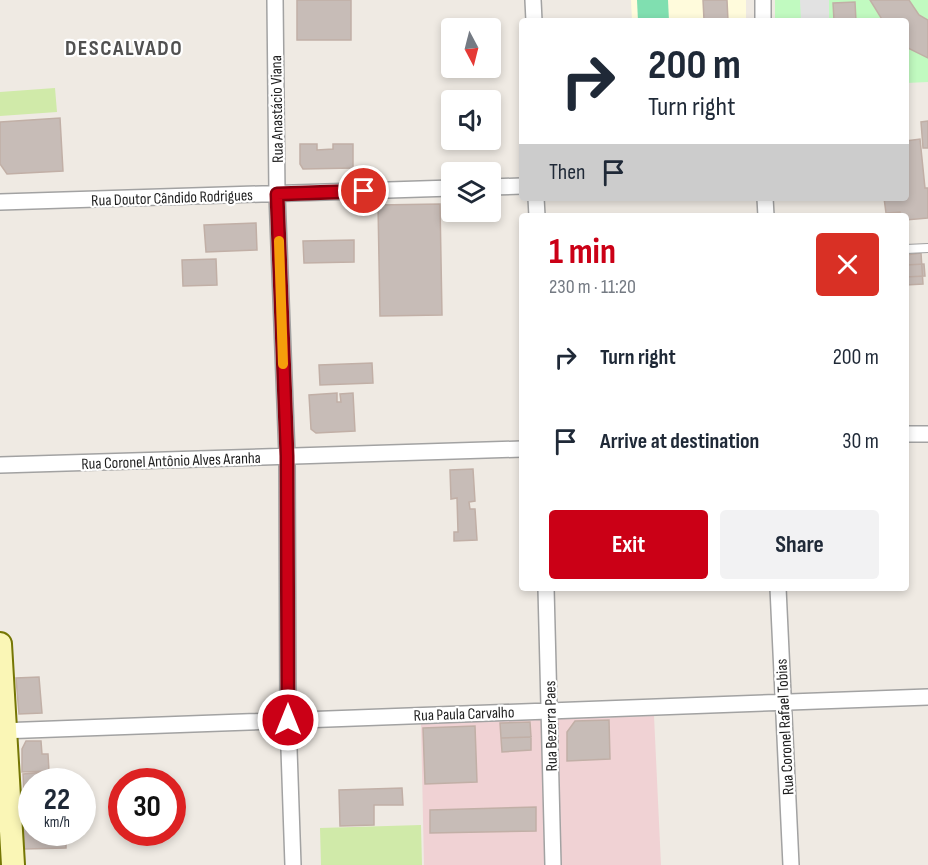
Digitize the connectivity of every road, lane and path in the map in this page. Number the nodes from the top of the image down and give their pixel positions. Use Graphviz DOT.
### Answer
graph roads {
  1 [pos="275,0"];
  2 [pos="533,0"];
  3 [pos="763,0"];
  4 [pos="534,18"];
  5 [pos="763,18"];
  6 [pos="519,186"];
  7 [pos="501,187"];
  8 [pos="441,188"];
  9 [pos="277,194"];
  10 [pos="0,202"];
  11 [pos="928,248"];
  12 [pos="909,249"];
  13 [pos="909,434"];
  14 [pos="928,434"];
  15 [pos="519,449"];
  16 [pos="287,456"];
  17 [pos="0,465"];
  18 [pos="546,591"];
  19 [pos="778,591"];
  20 [pos="0,644"];
  21 [pos="928,697"];
  22 [pos="783,703"];
  23 [pos="550,710"];
  24 [pos="288,720"];
  25 [pos="2,731"];
  26 [pos="13,865"];
  27 [pos="293,865"];
  28 [pos="553,865"];
  29 [pos="791,865"];
  1 -- 9 [label="street, Rua Anastácio Viana"];
  2 -- 4 [label="street"];
  3 -- 5 [label="street"];
  6 -- 7 [label="street"];
  8 -- 9 [label="street, Rua Doutor Cândido Rodrigues"];
  9 -- 10 [label="street, Rua Doutor Cândido Rodrigues"];
  9 -- 16 [label="street, Rua Anastácio Viana"];
  11 -- 12 [label="lane"];
  13 -- 14 [label="street"];
  15 -- 16 [label="street, Rua Coronel Antônio Alves Aranha"];
  16 -- 17 [label="street, Rua Coronel Antônio Alves Aranha"];
  16 -- 24 [label="street, Rua Anastácio Viana"];
  18 -- 23 [label="street, Rua Bezerra Paes"];
  19 -- 22 [label="street, Rua Coronel Rafael Tobias"];
  20 -- 25 [label="main road"];
  21 -- 22 [label="street, Rua Paula Carvalho"];
  22 -- 23 [label="street, Rua Paula Carvalho"];
  22 -- 29 [label="street, Rua Coronel Rafael Tobias"];
  23 -- 24 [label="street, Rua Paula Carvalho"];
  23 -- 28 [label="street, Rua Bezerra Paes"];
  24 -- 25 [label="street, Rua Paula Carvalho"];
  24 -- 27 [label="street, Rua Anastácio Viana"];
  25 -- 26 [label="main road"];
}
